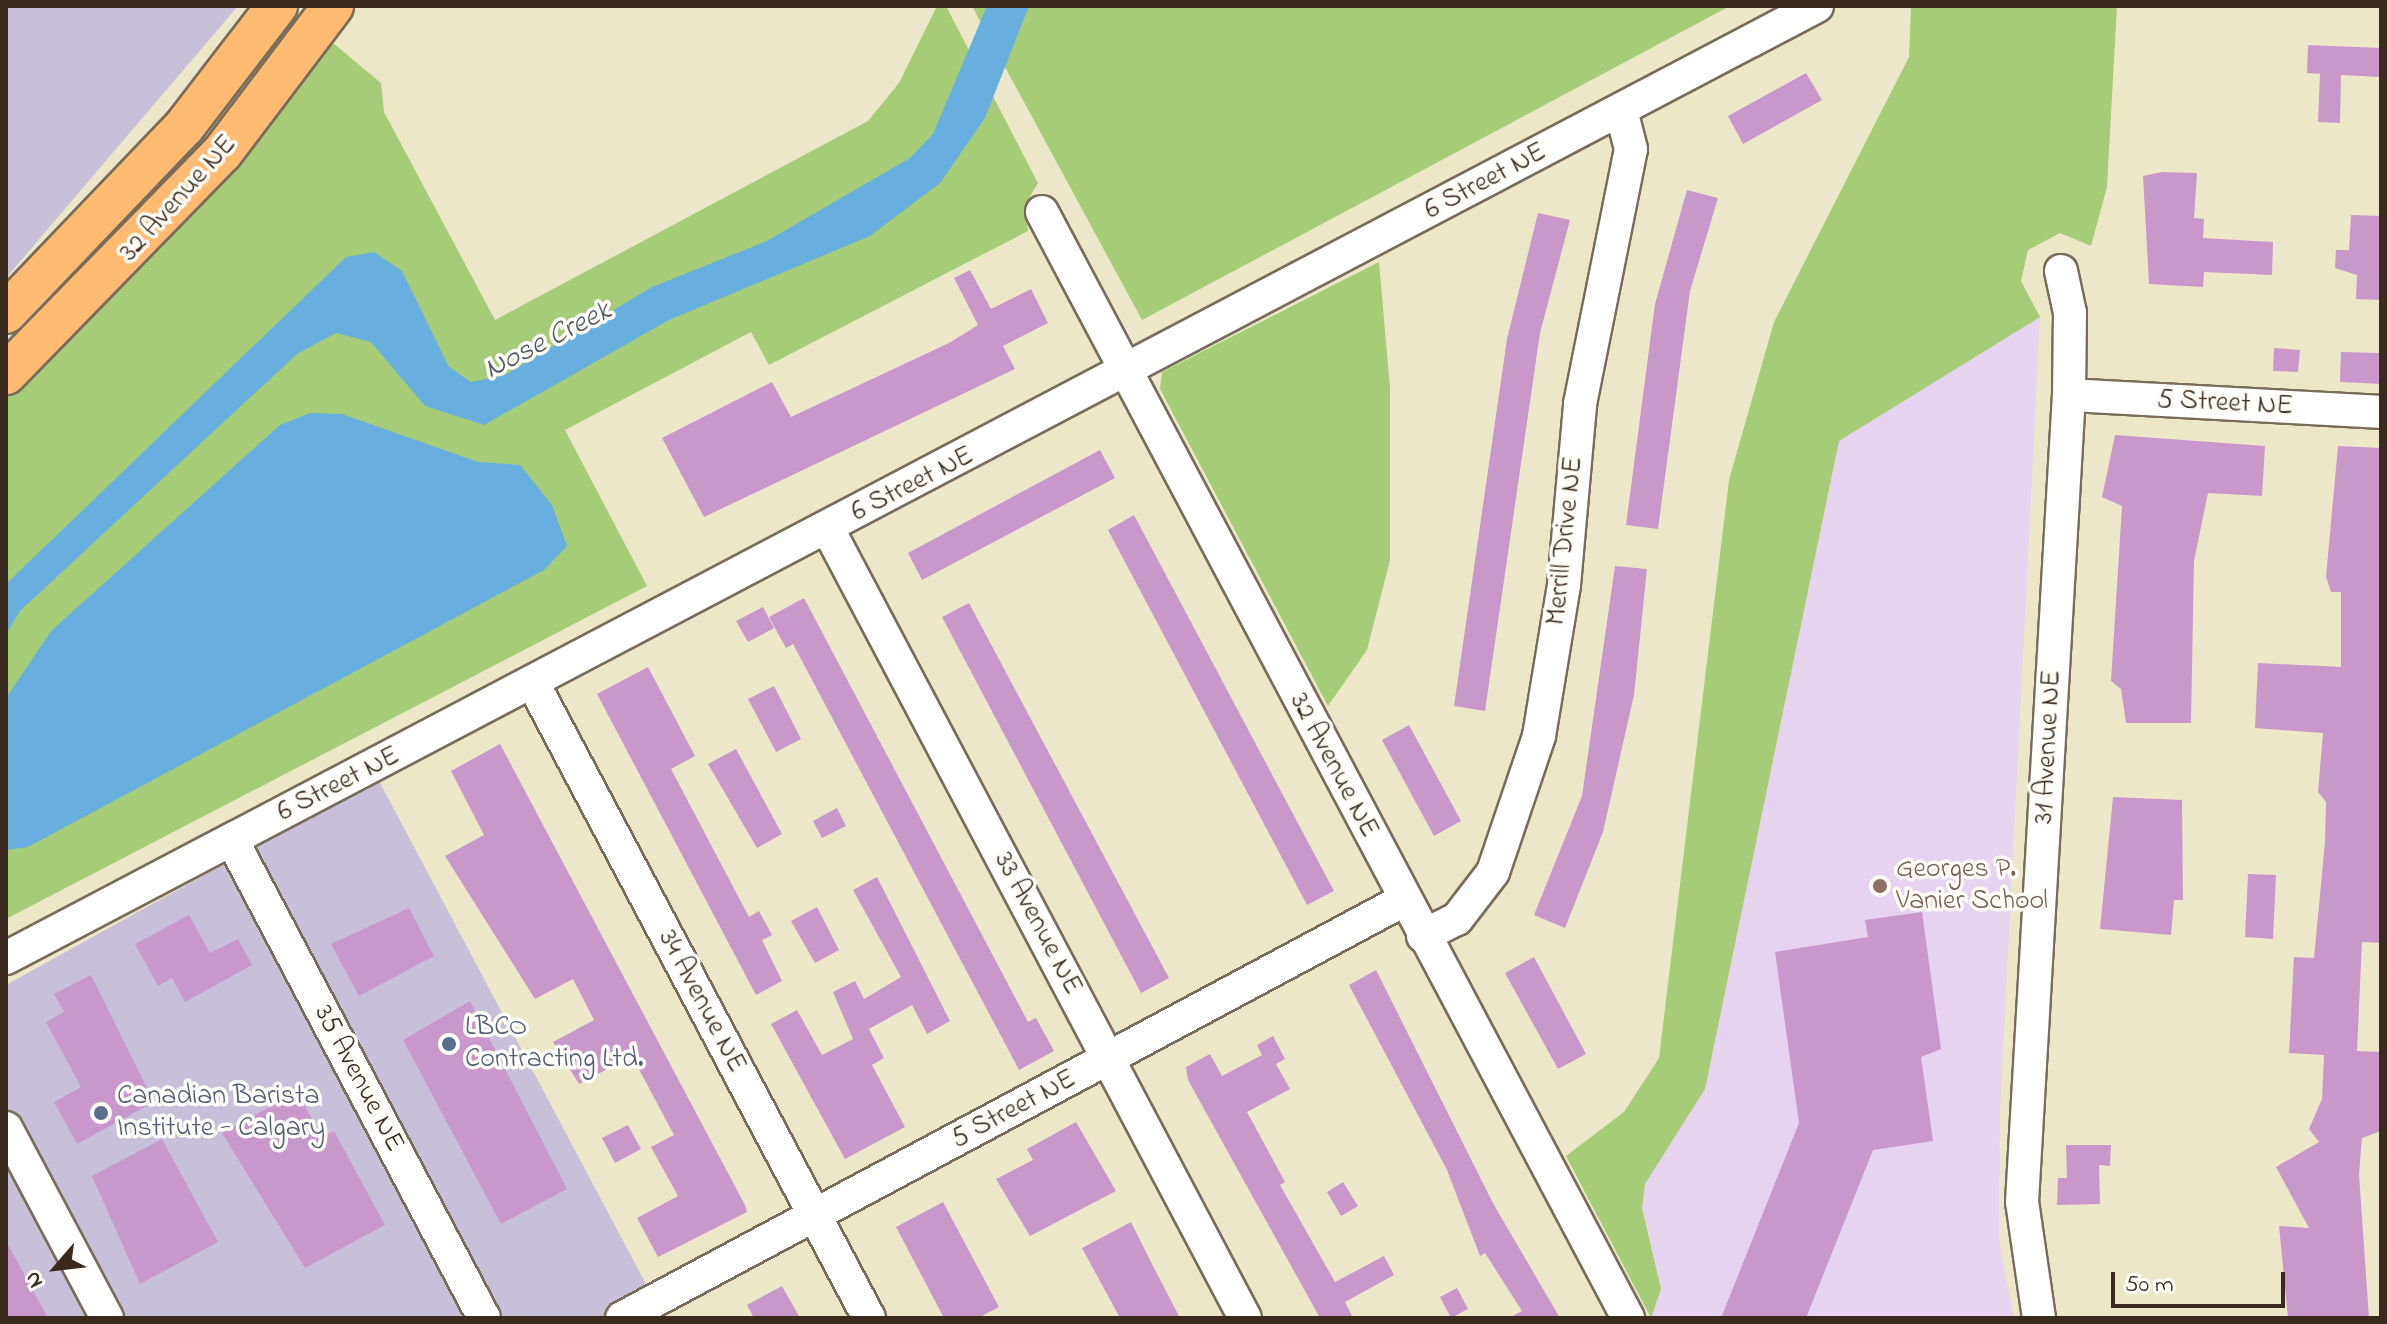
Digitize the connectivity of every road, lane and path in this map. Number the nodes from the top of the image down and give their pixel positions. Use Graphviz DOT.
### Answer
graph roads {
  1 [pos="277,6"];
  2 [pos="333,6"];
  3 [pos="1817,6"];
  4 [pos="1621,110"];
  5 [pos="1042,212"];
  6 [pos="2061,271"];
  7 [pos="6,313"];
  8 [pos="6,374"];
  9 [pos="1126,374"];
  10 [pos="2069,395"];
  11 [pos="2381,412"];
  12 [pos="828,529"];
  13 [pos="534,685"];
  14 [pos="232,840"];
  15 [pos="1404,900"];
  16 [pos="1423,936"];
  17 [pos="6,958"];
  18 [pos="1108,1060"];
  19 [pos="6,1128"];
  20 [pos="814,1216"];
  21 [pos="107,1318"];
  22 [pos="484,1318"];
  23 [pos="622,1318"];
  24 [pos="869,1318"];
  25 [pos="1245,1318"];
  26 [pos="1628,1318"];
  27 [pos="2039,1318"];
  1 -- 7 [label="main road, 32 Avenue NE"];
  2 -- 8 [label="main road, 32 Avenue NE"];
  3 -- 4 [label="street, 6 Street NE"];
  4 -- 9 [label="street, 6 Street NE"];
  4 -- 16 [label="street, Merrill Drive NE"];
  5 -- 9 [label="street, 32 Avenue NE"];
  6 -- 10 [label="street, 31 Avenue NE"];
  9 -- 12 [label="street, 6 Street NE"];
  9 -- 15 [label="street, 32 Avenue NE"];
  10 -- 11 [label="street, 5 Street NE"];
  10 -- 27 [label="street, 31 Avenue NE"];
  12 -- 13 [label="street, 6 Street NE"];
  12 -- 18 [label="street, 33 Avenue NE"];
  13 -- 14 [label="street, 6 Street NE"];
  13 -- 20 [label="street, 34 Avenue NE"];
  14 -- 17 [label="street, 6 Street NE"];
  14 -- 22 [label="street, 35 Avenue NE"];
  15 -- 16 [label="street, 32 Avenue NE"];
  15 -- 18 [label="street, 5 Street NE"];
  16 -- 26 [label="street, 32 Avenue NE"];
  18 -- 20 [label="street, 5 Street NE"];
  18 -- 25 [label="street, 33 Avenue NE"];
  19 -- 21 [label="street"];
  20 -- 23 [label="street, 5 Street NE"];
  20 -- 24 [label="street, 34 Avenue NE"];
}
